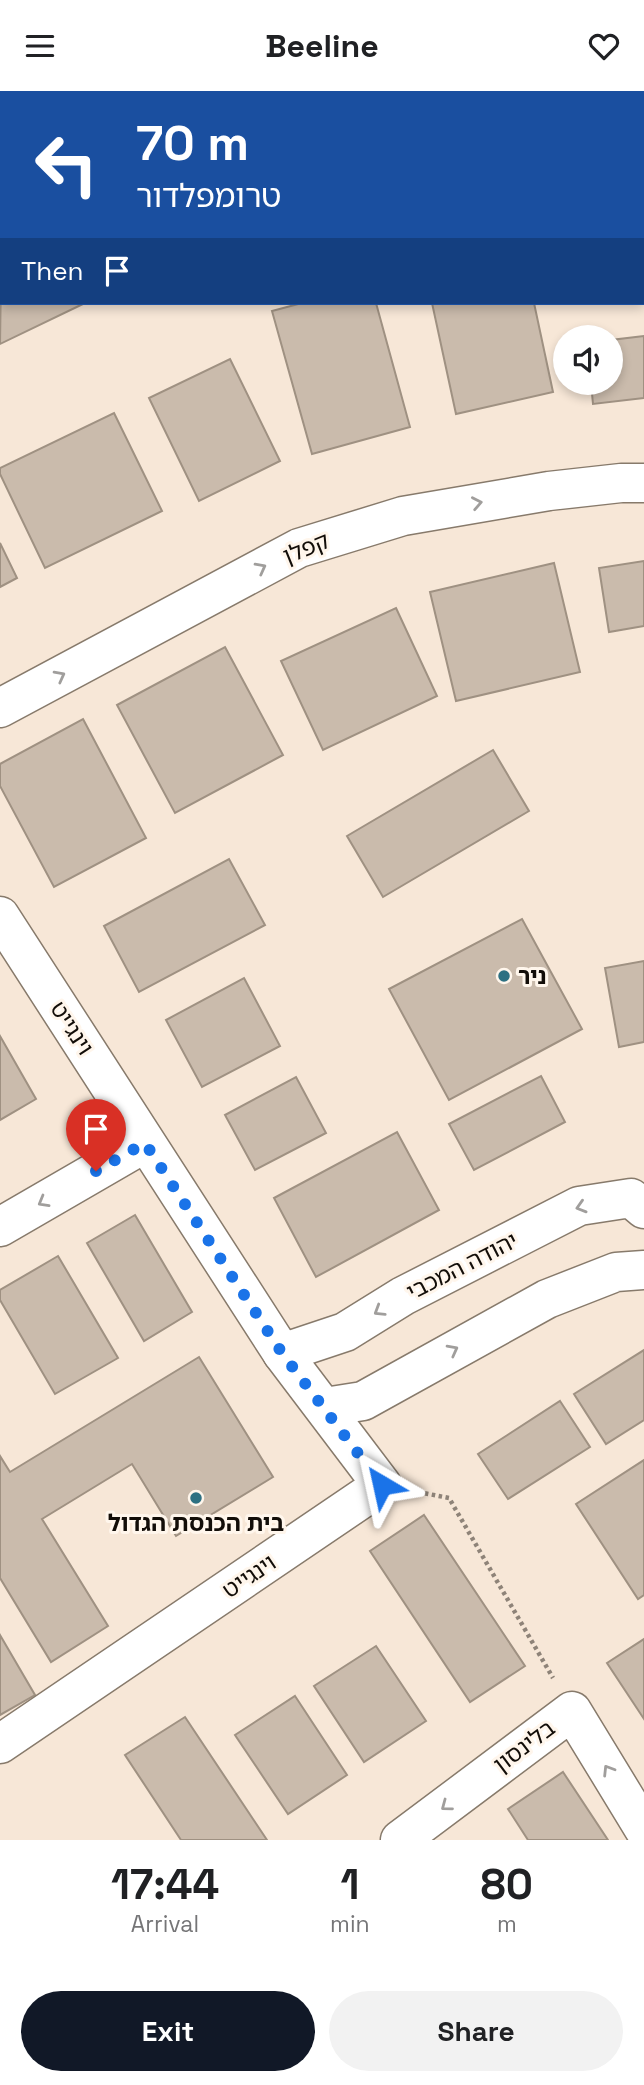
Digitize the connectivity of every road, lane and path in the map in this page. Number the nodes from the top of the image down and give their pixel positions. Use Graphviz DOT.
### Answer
graph roads {
  1 [pos="644,483"];
  2 [pos="0,708"];
  3 [pos="0,916"];
  4 [pos="145,1143"];
  5 [pos="644,1209"];
  6 [pos="0,1227"];
  7 [pos="644,1270"];
  8 [pos="282,1353"];
  9 [pos="325,1407"];
  10 [pos="382,1485"];
  11 [pos="572,1711"];
  12 [pos="0,1744"];
  13 [pos="644,1829"];
  14 [pos="400,1840"];
  2 -- 1 [label="street, קפלן, one-way"];
  3 -- 4 [label="street, וינגייט"];
  4 -- 6 [label="street, one-way"];
  4 -- 8 [label="street, וינגייט"];
  5 -- 8 [label="street, יהודה המכבי, one-way"];
  9 -- 7 [label="street, one-way"];
  8 -- 9 [label="street, וינגייט"];
  9 -- 10 [label="street, וינגייט"];
  10 -- 11 [label="path"];
  10 -- 12 [label="street, וינגייט"];
  13 -- 11 [label="street, בלינסון, one-way"];
  11 -- 14 [label="street, בלינסון, one-way"];
}
